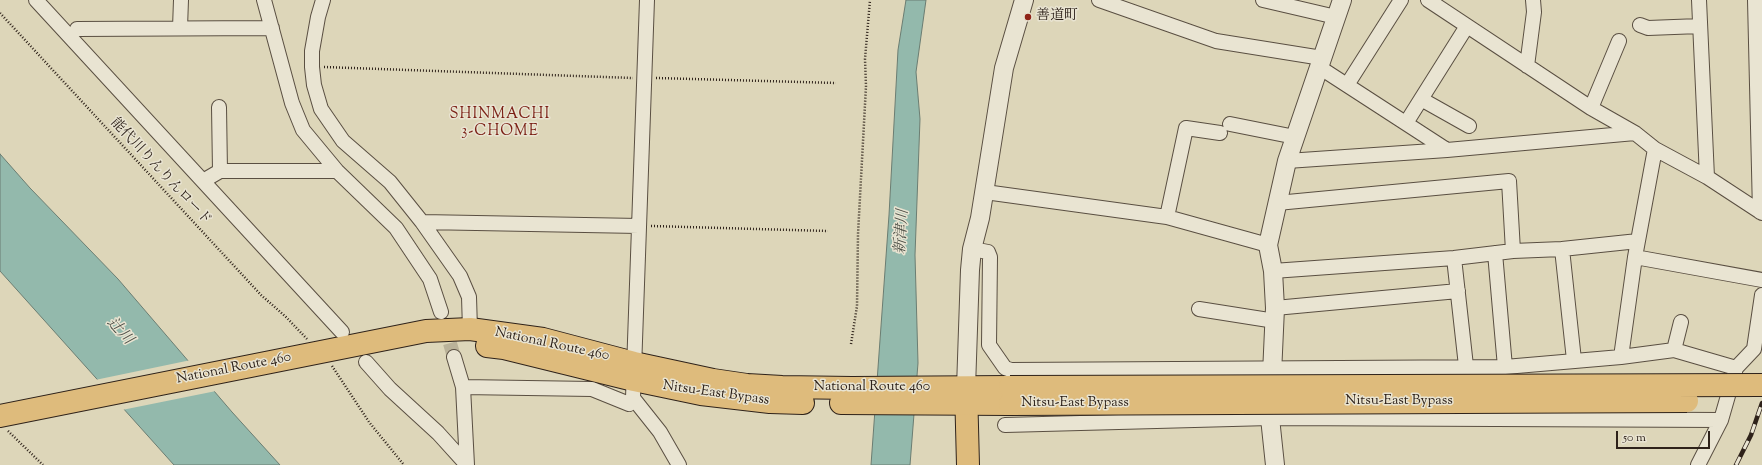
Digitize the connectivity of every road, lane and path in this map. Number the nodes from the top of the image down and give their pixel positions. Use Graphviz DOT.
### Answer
graph roads {
  1 [pos="36,0"];
  2 [pos="181,0"];
  3 [pos="264,0"];
  4 [pos="323,0"];
  5 [pos="647,0"];
  6 [pos="870,0"];
  7 [pos="1024,0"];
  8 [pos="1099,0"];
  9 [pos="1262,0"];
  10 [pos="1342,0"];
  11 [pos="1401,0"];
  12 [pos="1428,0"];
  13 [pos="1533,0"];
  14 [pos="1699,0"];
  15 [pos="1755,0"];
  16 [pos="0,13"];
  17 [pos="1336,17"];
  18 [pos="1640,25"];
  19 [pos="1467,26"];
  20 [pos="1700,26"];
  21 [pos="180,28"];
  22 [pos="272,28"];
  23 [pos="77,29"];
  24 [pos="1619,41"];
  25 [pos="1320,62"];
  26 [pos="1527,66"];
  27 [pos="312,67"];
  28 [pos="644,78"];
  29 [pos="836,83"];
  30 [pos="1348,85"];
  31 [pos="1421,99"];
  32 [pos="219,107"];
  33 [pos="1591,108"];
  34 [pos="1406,123"];
  35 [pos="1469,126"];
  36 [pos="1634,133"];
  37 [pos="1295,137"];
  38 [pos="1655,149"];
  39 [pos="1447,150"];
  40 [pos="1287,161"];
  41 [pos="220,171"];
  42 [pos="337,171"];
  43 [pos="1707,177"];
  44 [pos="203,181"];
  45 [pos="985,192"];
  46 [pos="1277,203"];
  47 [pos="1761,213"];
  48 [pos="1166,217"];
  49 [pos="422,222"];
  50 [pos="639,226"];
  51 [pos="828,231"];
  52 [pos="1638,241"];
  53 [pos="1268,245"];
  54 [pos="972,249"];
  55 [pos="1562,249"];
  56 [pos="1513,251"];
  57 [pos="1495,254"];
  58 [pos="1635,257"];
  59 [pos="1454,258"];
  60 [pos="1273,271"];
  61 [pos="1762,280"];
  62 [pos="1458,291"];
  63 [pos="1762,295"];
  64 [pos="1199,309"];
  65 [pos="441,312"];
  66 [pos="1275,314"];
  67 [pos="1681,322"];
  68 [pos="470,329"];
  69 [pos="342,332"];
  70 [pos="394,338"];
  71 [pos="852,344"];
  72 [pos="311,349"];
  73 [pos="1674,350"];
  74 [pos="1621,357"];
  75 [pos="454,358"];
  76 [pos="1574,360"];
  77 [pos="366,362"];
  78 [pos="1466,366"];
  79 [pos="1505,367"];
  80 [pos="1272,368"];
  81 [pos="1736,368"];
  82 [pos="634,380"];
  83 [pos="1762,385"];
  84 [pos="463,387"];
  85 [pos="966,396"];
  86 [pos="1762,400"];
  87 [pos="1008,405"];
  88 [pos="1270,418"];
  89 [pos="2,420"];
  90 [pos="1721,420"];
  91 [pos="43,465"];
  92 [pos="404,465"];
  93 [pos="467,465"];
  94 [pos="679,465"];
  95 [pos="968,465"];
  96 [pos="1275,465"];
  97 [pos="1698,465"];
  1 -- 44 [label="street"];
  2 -- 21 [label="street"];
  3 -- 22 [label="street"];
  4 -- 27 [label="street"];
  5 -- 28 [label="street"];
  6 -- 71 [label="path"];
  7 -- 45 [label="street"];
  8 -- 25 [label="street"];
  9 -- 17 [label="street"];
  10 -- 17 [label="street"];
  11 -- 30 [label="street"];
  12 -- 19 [label="street"];
  13 -- 26 [label="street"];
  14 -- 20 [label="street"];
  15 -- 47 [label="street"];
  16 -- 72 [label="path, 能代川りんりんロード"];
  17 -- 25 [label="street"];
  18 -- 20 [label="street"];
  19 -- 26 [label="street"];
  19 -- 31 [label="street"];
  20 -- 43 [label="street"];
  21 -- 22 [label="street"];
  21 -- 23 [label="street"];
  22 -- 42 [label="street"];
  24 -- 33 [label="street"];
  25 -- 30 [label="street"];
  25 -- 37 [label="street"];
  26 -- 33 [label="street"];
  27 -- 28 [label="path"];
  27 -- 49 [label="street"];
  28 -- 29 [label="path"];
  28 -- 50 [label="street"];
  30 -- 34 [label="street"];
  31 -- 34 [label="street"];
  31 -- 35 [label="street"];
  32 -- 41 [label="street"];
  33 -- 36 [label="street"];
  34 -- 39 [label="street"];
  36 -- 38 [label="street"];
  36 -- 39 [label="street"];
  37 -- 40 [label="street"];
  37 -- 48 [label="street"];
  38 -- 43 [label="street"];
  38 -- 52 [label="street"];
  39 -- 40 [label="street"];
  40 -- 46 [label="street"];
  41 -- 42 [label="street"];
  41 -- 44 [label="street"];
  42 -- 65 [label="street"];
  43 -- 47 [label="street"];
  44 -- 69 [label="street"];
  45 -- 48 [label="street"];
  45 -- 54 [label="street"];
  46 -- 53 [label="street"];
  46 -- 56 [label="street"];
  48 -- 53 [label="street"];
  49 -- 50 [label="street"];
  49 -- 68 [label="street"];
  50 -- 51 [label="path"];
  50 -- 82 [label="street"];
  52 -- 55 [label="street"];
  52 -- 58 [label="street"];
  53 -- 60 [label="street"];
  54 -- 80 [label="street"];
  54 -- 85 [label="street"];
  55 -- 56 [label="street"];
  55 -- 76 [label="street"];
  56 -- 57 [label="street"];
  57 -- 59 [label="street"];
  57 -- 79 [label="street"];
  58 -- 61 [label="street"];
  58 -- 74 [label="street"];
  59 -- 60 [label="street"];
  59 -- 62 [label="street"];
  60 -- 66 [label="street"];
  62 -- 66 [label="street"];
  62 -- 78 [label="street"];
  63 -- 81 [label="street"];
  64 -- 66 [label="street"];
  66 -- 80 [label="street"];
  67 -- 73 [label="street"];
  68 -- 70 [label="main road, National Route 460"];
  68 -- 82 [label="main road, National Route 460"];
  70 -- 72 [label="main road, National Route 460"];
  70 -- 82 [label="main road"];
  72 -- 89 [label="main road, National Route 460"];
  72 -- 92 [label="path, 能代川りんりんロード"];
  73 -- 74 [label="street"];
  73 -- 81 [label="street"];
  74 -- 76 [label="street"];
  75 -- 84 [label="street"];
  76 -- 79 [label="street"];
  77 -- 93 [label="street"];
  78 -- 79 [label="street"];
  78 -- 80 [label="street"];
  80 -- 88 [label="street"];
  81 -- 90 [label="street"];
  82 -- 84 [label="street"];
  82 -- 85 [label="main road, National Route 460"];
  82 -- 94 [label="street"];
  83 -- 87 [label="main road, Nitsu-East Bypass, bridge"];
  84 -- 93 [label="street"];
  85 -- 87 [label="main road, Nitsu-East Bypass"];
  85 -- 95 [label="main road"];
  86 -- 87 [label="main road, Nitsu-East Bypass, bridge"];
  87 -- 88 [label="street"];
  88 -- 90 [label="street"];
  88 -- 96 [label="street"];
  89 -- 91 [label="path"];
  90 -- 97 [label="street"];
}
